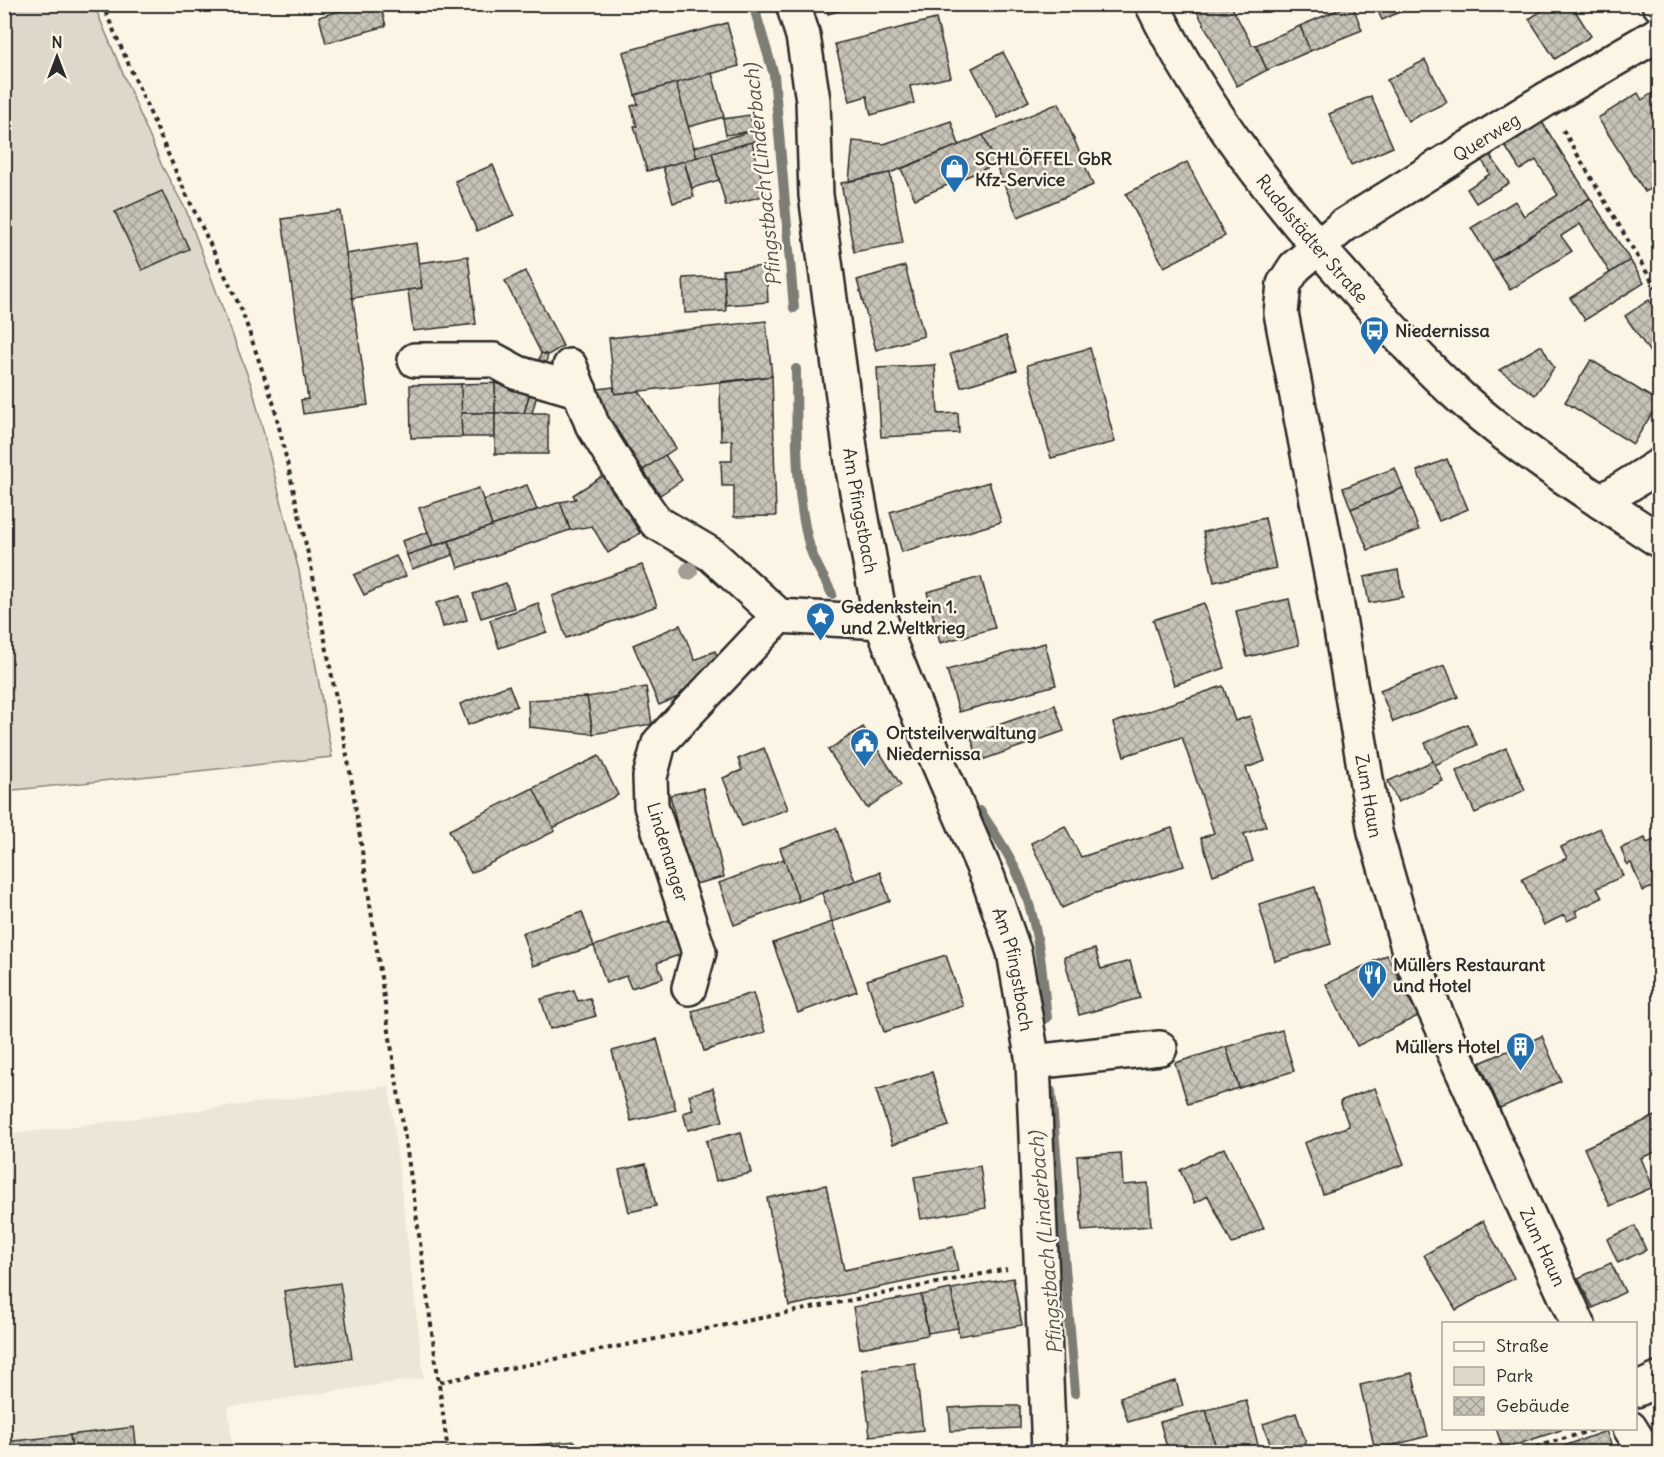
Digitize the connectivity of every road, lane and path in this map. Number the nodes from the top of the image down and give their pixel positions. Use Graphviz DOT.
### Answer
graph roads {
  1 [pos="102,4"];
  2 [pos="793,4"];
  3 [pos="1152,4"];
  4 [pos="1659,33"];
  5 [pos="1545,100"];
  6 [pos="1317,248"];
  7 [pos="1659,295"];
  8 [pos="415,360"];
  9 [pos="1659,465"];
  10 [pos="1601,502"];
  11 [pos="1659,541"];
  12 [pos="778,616"];
  13 [pos="881,622"];
  14 [pos="689,988"];
  15 [pos="1160,1048"];
  16 [pos="1033,1062"];
  17 [pos="1041,1263"];
  18 [pos="1578,1322"];
  19 [pos="1659,1379"];
  20 [pos="440,1382"];
  21 [pos="1637,1389"];
  22 [pos="1590,1430"];
  23 [pos="1631,1430"];
  24 [pos="448,1452"];
  25 [pos="1049,1452"];
  26 [pos="1519,1452"];
  27 [pos="1645,1452"];
  1 -- 20 [label="path"];
  2 -- 13 [label="street, Am Pfingstbach"];
  3 -- 6 [label="street, Rudolstädter Straße"];
  4 -- 5 [label="street, Querweg"];
  5 -- 6 [label="street, Querweg"];
  5 -- 7 [label="path"];
  6 -- 10 [label="street, Rudolstädter Straße"];
  6 -- 18 [label="street, Zum Haun"];
  8 -- 12 [label="street"];
  9 -- 10 [label="street"];
  10 -- 11 [label="street, Rudolstädter Straße"];
  12 -- 13 [label="street"];
  12 -- 14 [label="street, Lindenanger"];
  13 -- 16 [label="street, Am Pfingstbach"];
  15 -- 16 [label="street"];
  16 -- 17 [label="street, Am Pfingstbach"];
  17 -- 20 [label="path"];
  17 -- 25 [label="street, Am Pfingstbach"];
  19 -- 21 [label="street"];
  20 -- 24 [label="path"];
  22 -- 26 [label="path"];
  23 -- 27 [label="street"];
}
